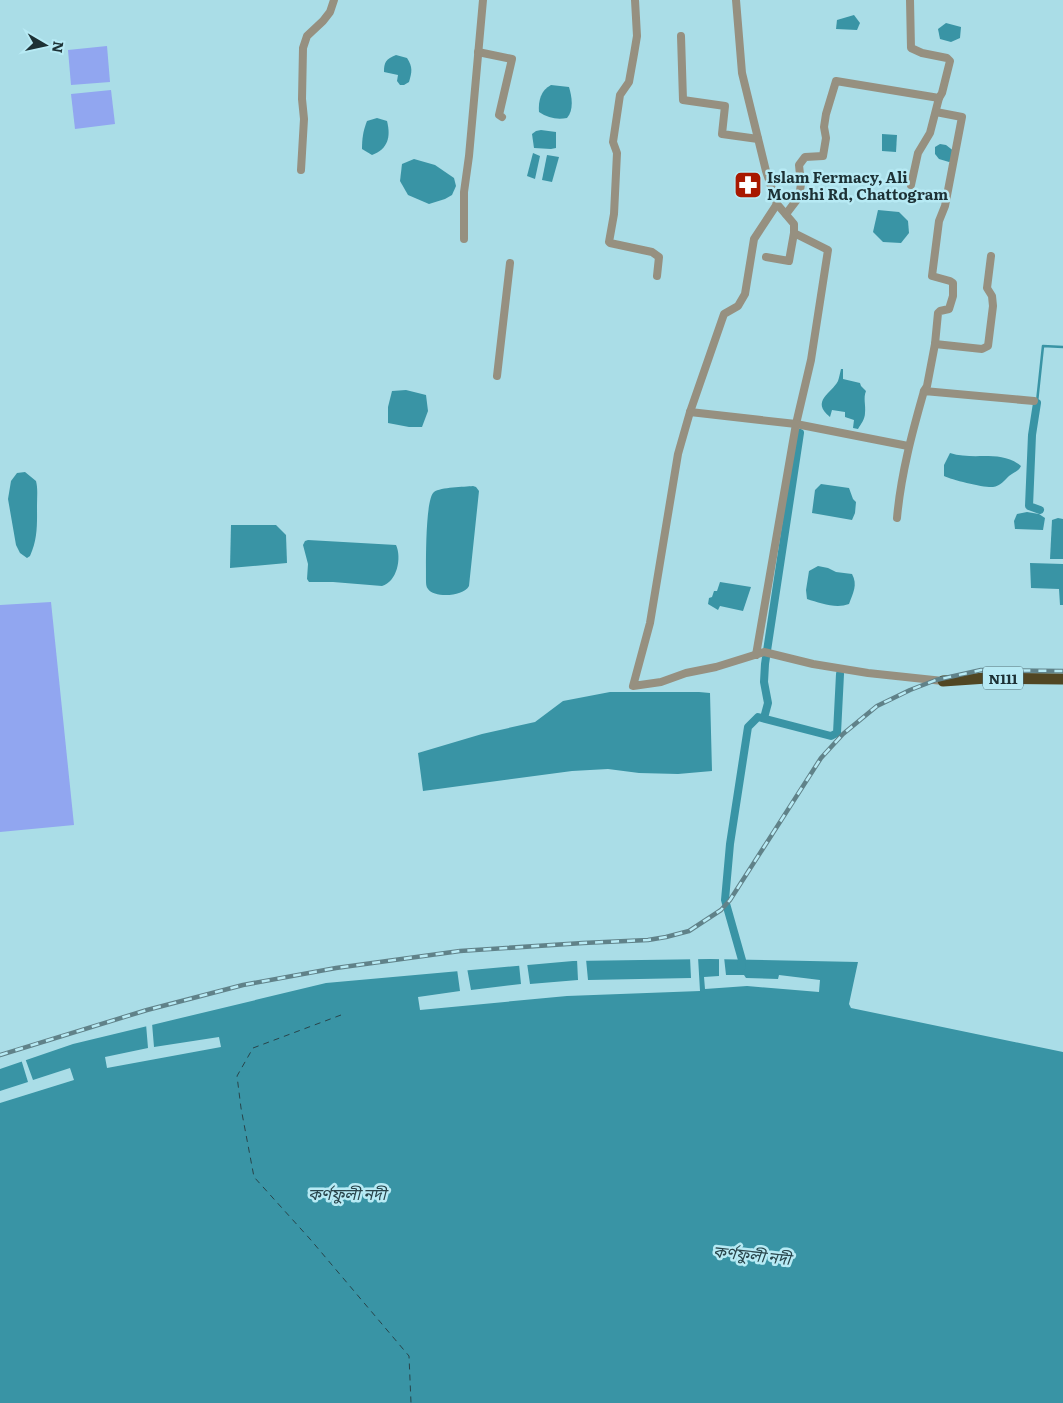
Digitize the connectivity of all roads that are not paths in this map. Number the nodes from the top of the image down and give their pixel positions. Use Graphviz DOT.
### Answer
graph roads {
  1 [pos="334,0"];
  2 [pos="482,0"];
  3 [pos="635,0"];
  4 [pos="736,0"];
  5 [pos="910,0"];
  6 [pos="681,36"];
  7 [pos="478,52"];
  8 [pos="939,98"];
  9 [pos="936,112"];
  10 [pos="502,117"];
  11 [pos="758,139"];
  12 [pos="301,170"];
  13 [pos="911,185"];
  14 [pos="777,204"];
  15 [pos="786,214"];
  16 [pos="794,233"];
  17 [pos="464,239"];
  18 [pos="766,256"];
  19 [pos="990,256"];
  20 [pos="510,263"];
  21 [pos="657,276"];
  22 [pos="935,344"];
  23 [pos="497,376"];
  24 [pos="924,391"];
  25 [pos="1034,401"];
  26 [pos="690,412"];
  27 [pos="796,424"];
  28 [pos="908,446"];
  29 [pos="897,518"];
  30 [pos="756,655"];
  31 [pos="1063,679"];
  32 [pos="943,681"];
  1 -- 12 [label="street"];
  2 -- 7 [label="street"];
  3 -- 21 [label="street"];
  4 -- 11 [label="street"];
  5 -- 8 [label="street"];
  6 -- 11 [label="street"];
  7 -- 10 [label="street"];
  7 -- 17 [label="street"];
  8 -- 9 [label="street"];
  8 -- 15 [label="street"];
  9 -- 13 [label="street"];
  9 -- 22 [label="street"];
  11 -- 14 [label="street"];
  14 -- 15 [label="street"];
  14 -- 26 [label="street"];
  15 -- 16 [label="street"];
  16 -- 18 [label="street"];
  16 -- 27 [label="street"];
  19 -- 22 [label="street"];
  20 -- 23 [label="street"];
  22 -- 24 [label="street"];
  24 -- 25 [label="street"];
  24 -- 28 [label="street"];
  26 -- 27 [label="street"];
  26 -- 30 [label="street"];
  27 -- 28 [label="street"];
  27 -- 30 [label="street"];
  28 -- 29 [label="street"];
  30 -- 32 [label="street"];
  31 -- 32 [label="highway, N111"];
}
